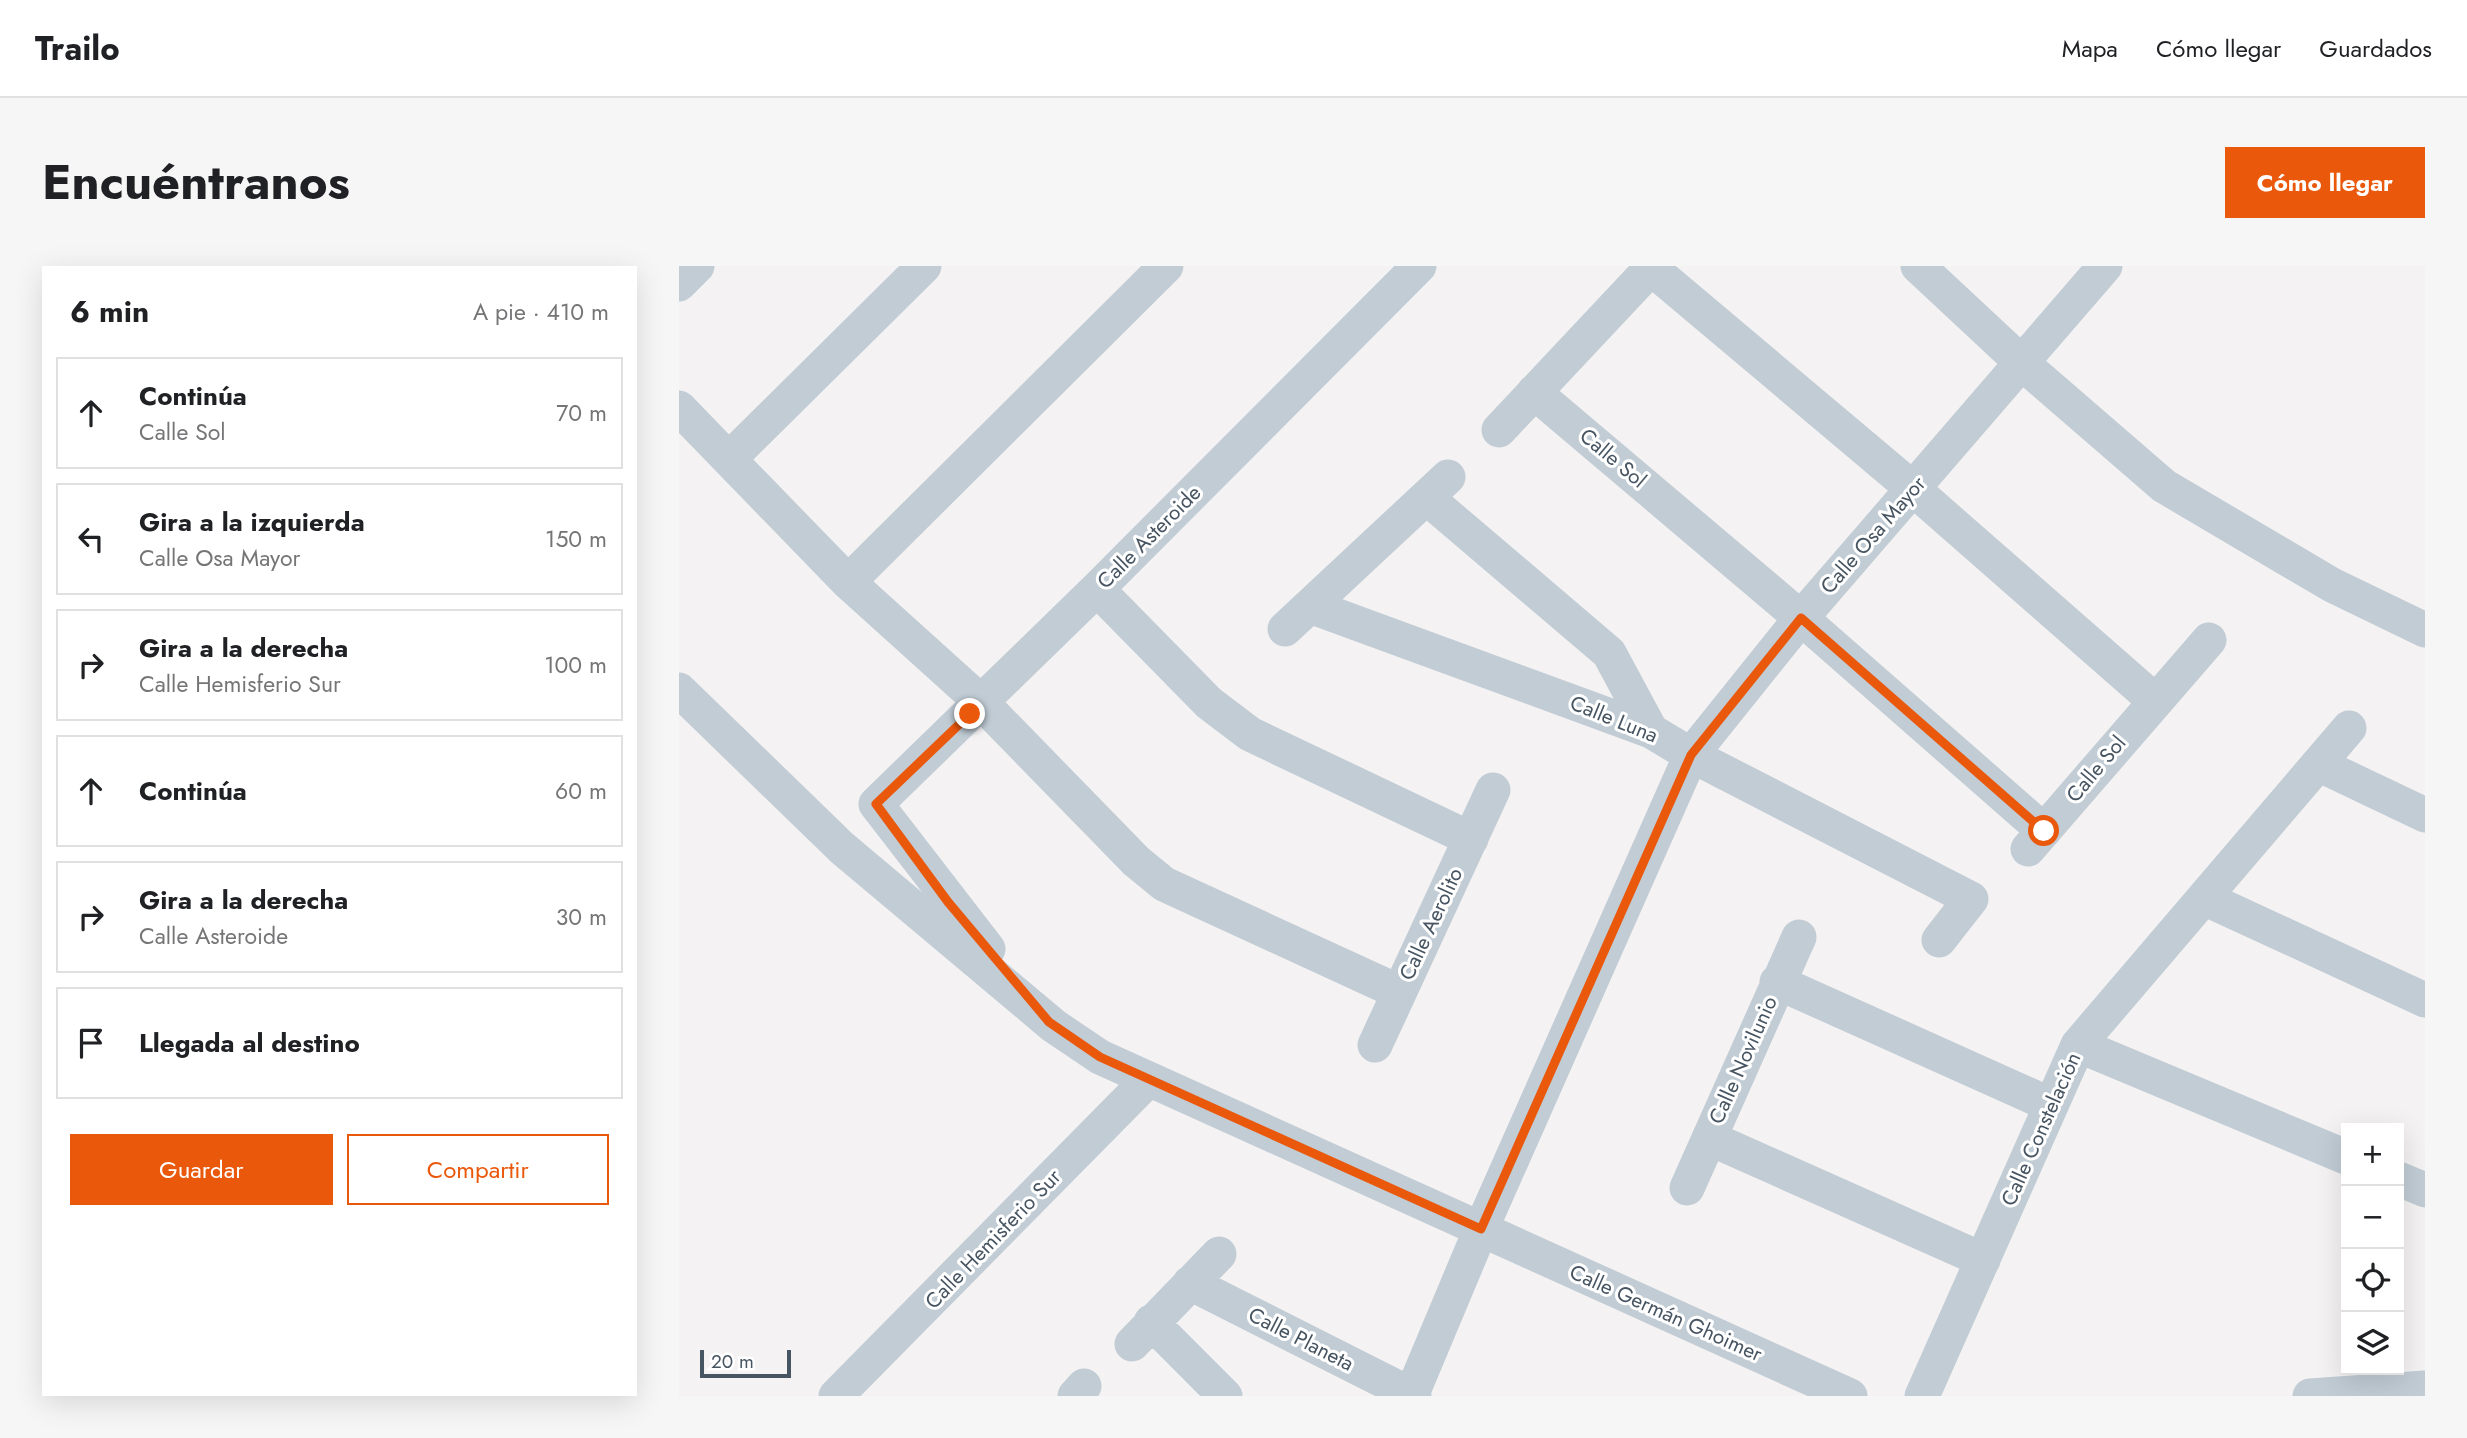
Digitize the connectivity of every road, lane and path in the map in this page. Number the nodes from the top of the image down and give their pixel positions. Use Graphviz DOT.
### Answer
graph roads {
  1 [pos="697,266"];
  2 [pos="925,266"];
  3 [pos="1165,266"];
  4 [pos="1419,266"];
  5 [pos="1918,266"];
  6 [pos="2105,266"];
  7 [pos="1652,267"];
  8 [pos="679,284"];
  9 [pos="2023,364"];
  10 [pos="1534,392"];
  11 [pos="679,408"];
  12 [pos="1499,430"];
  13 [pos="729,459"];
  14 [pos="1912,488"];
  15 [pos="848,582"];
  16 [pos="1097,589"];
  17 [pos="1801,618"];
  18 [pos="2425,629"];
  19 [pos="2209,640"];
  20 [pos="679,690"];
  21 [pos="2154,700"];
  22 [pos="981,702"];
  23 [pos="2349,728"];
  24 [pos="1651,731"];
  25 [pos="1691,755"];
  26 [pos="2318,764"];
  27 [pos="1493,790"];
  28 [pos="2425,815"];
  29 [pos="1471,839"];
  30 [pos="2204,898"];
  31 [pos="1799,937"];
  32 [pos="1939,940"];
  33 [pos="1777,982"];
  34 [pos="1399,992"];
  35 [pos="2425,1000"];
  36 [pos="1049,1022"];
  37 [pos="1375,1045"];
  38 [pos="2078,1045"];
  39 [pos="1148,1080"];
  40 [pos="2051,1105"];
  41 [pos="1709,1138"];
  42 [pos="2341,1155"];
  43 [pos="2404,1181"];
  44 [pos="1687,1188"];
  45 [pos="2425,1190"];
  46 [pos="1481,1229"];
  47 [pos="1219,1254"];
  48 [pos="1983,1260"];
  49 [pos="1190,1283"];
  50 [pos="2425,1388"];
  51 [pos="836,1396"];
  52 [pos="1225,1396"];
  53 [pos="1412,1396"];
  54 [pos="1850,1396"];
  55 [pos="1922,1396"];
  56 [pos="2310,1396"];
  1 -- 8 [label="street"];
  2 -- 13 [label="street"];
  3 -- 15 [label="street"];
  4 -- 16 [label="street, Calle Asteroide"];
  5 -- 9 [label="street"];
  6 -- 9 [label="street, Calle Osa Mayor"];
  7 -- 10 [label="street"];
  7 -- 14 [label="street"];
  9 -- 14 [label="street, Calle Osa Mayor"];
  9 -- 18 [label="street"];
  10 -- 12 [label="street"];
  10 -- 17 [label="street, Calle Sol"];
  11 -- 13 [label="street, Calle Aerolito"];
  13 -- 15 [label="street, Calle Aerolito"];
  14 -- 17 [label="street, Calle Osa Mayor"];
  14 -- 21 [label="street"];
  15 -- 22 [label="street, Calle Aerolito"];
  16 -- 22 [label="street, Calle Asteroide"];
  16 -- 29 [label="street"];
  17 -- 21 [label="street, Calle Sol"];
  17 -- 25 [label="street, Calle Osa Mayor"];
  19 -- 21 [label="street, Calle Sol"];
  20 -- 36 [label="street"];
  22 -- 34 [label="street, Calle Aerolito"];
  22 -- 36 [label="street, Calle Asteroide"];
  23 -- 26 [label="street, Calle Constelación"];
  24 -- 24 [label="street, Calle Luna"];
  24 -- 25 [label="street, Calle Luna"];
  25 -- 32 [label="street, Calle Luna"];
  25 -- 46 [label="street, Calle Osa Mayor"];
  26 -- 28 [label="street"];
  26 -- 30 [label="street, Calle Constelación"];
  27 -- 29 [label="street, Calle Aerolito"];
  29 -- 34 [label="street, Calle Aerolito"];
  30 -- 35 [label="street"];
  30 -- 38 [label="street, Calle Constelación"];
  31 -- 33 [label="street"];
  33 -- 40 [label="street, Calle Novilunio"];
  33 -- 41 [label="street, Calle Novilunio"];
  34 -- 37 [label="street"];
  36 -- 39 [label="street"];
  38 -- 40 [label="street, Calle Constelación"];
  38 -- 42 [label="street"];
  39 -- 46 [label="street"];
  39 -- 51 [label="street, Calle Hemisferio Sur"];
  40 -- 48 [label="street, Calle Constelación"];
  41 -- 44 [label="street"];
  41 -- 48 [label="street, Calle Novilunio"];
  43 -- 45 [label="street"];
  46 -- 53 [label="street, Calle Osa Mayor"];
  46 -- 54 [label="street, Calle Germán Ghoimer"];
  47 -- 49 [label="street"];
  48 -- 55 [label="street, Calle Constelación"];
  49 -- 52 [label="street"];
  49 -- 53 [label="street, Calle Planeta"];
  50 -- 56 [label="street"];
}
